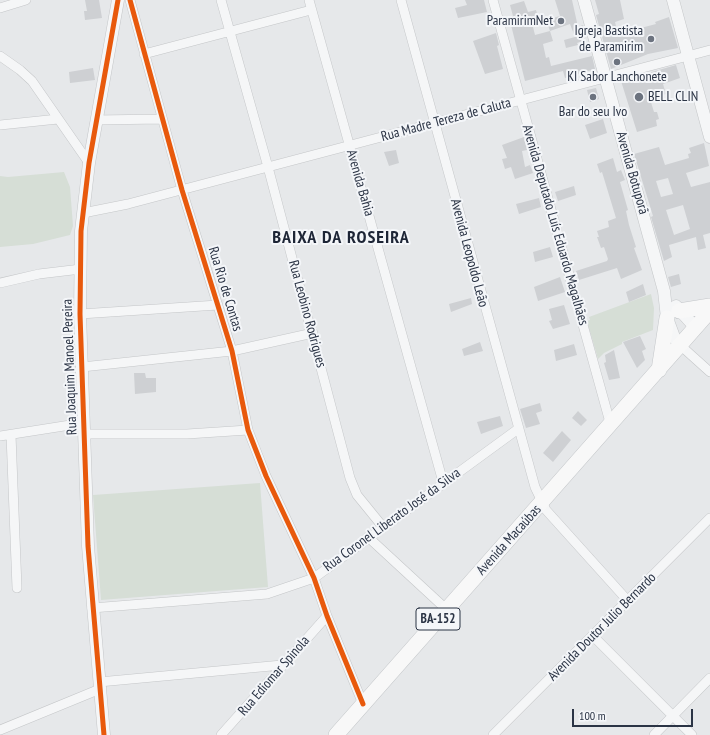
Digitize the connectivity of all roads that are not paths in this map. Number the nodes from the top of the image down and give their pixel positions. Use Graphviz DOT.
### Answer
graph roads {
  1 [pos="26,0"];
  2 [pos="118,0"];
  3 [pos="130,0"];
  4 [pos="221,0"];
  5 [pos="309,0"];
  6 [pos="401,0"];
  7 [pos="493,0"];
  8 [pos="584,0"];
  9 [pos="674,0"];
  10 [pos="0,8"];
  11 [pos="311,10"];
  12 [pos="229,31"];
  13 [pos="710,50"];
  14 [pos="144,54"];
  15 [pos="0,56"];
  16 [pos="688,56"];
  17 [pos="605,78"];
  18 [pos="520,100"];
  19 [pos="58,119"];
  20 [pos="162,119"];
  21 [pos="96,120"];
  22 [pos="434,123"];
  23 [pos="0,125"];
  24 [pos="710,137"];
  25 [pos="349,145"];
  26 [pos="89,163"];
  27 [pos="268,167"];
  28 [pos="182,190"];
  29 [pos="83,213"];
  30 [pos="81,269"];
  31 [pos="0,283"];
  32 [pos="218,305"];
  33 [pos="710,306"];
  34 [pos="710,311"];
  35 [pos="80,314"];
  36 [pos="673,315"];
  37 [pos="695,327"];
  38 [pos="313,333"];
  39 [pos="680,345"];
  40 [pos="232,351"];
  41 [pos="82,367"];
  42 [pos="659,370"];
  43 [pos="710,372"];
  44 [pos="611,426"];
  45 [pos="84,428"];
  46 [pos="518,429"];
  47 [pos="248,430"];
  48 [pos="11,434"];
  49 [pos="0,436"];
  50 [pos="443,482"];
  51 [pos="542,504"];
  52 [pos="710,518"];
  53 [pos="383,527"];
  54 [pos="368,538"];
  55 [pos="314,578"];
  56 [pos="17,588"];
  57 [pos="628,600"];
  58 [pos="92,608"];
  59 [pos="446,610"];
  60 [pos="327,616"];
  61 [pos="593,636"];
  62 [pos="282,665"];
  63 [pos="710,678"];
  64 [pos="99,686"];
  65 [pos="363,704"];
  66 [pos="674,716"];
  67 [pos="0,730"];
  68 [pos="104,735"];
  69 [pos="221,735"];
  70 [pos="336,735"];
  71 [pos="493,735"];
  72 [pos="654,735"];
  73 [pos="692,735"];
  1 -- 10 [label="street"];
  2 -- 21 [label="street, Rua Joaquim Manoel Pereira"];
  3 -- 14 [label="street, Rua Rio de Contas"];
  4 -- 12 [label="street, Rua Leobino Rodrigues"];
  5 -- 11 [label="street, Avenida Bahia"];
  6 -- 22 [label="street, Avenida Leopoldo Leão"];
  7 -- 18 [label="street, Avenida Deputado Luís Eduardo Magalhães"];
  8 -- 17 [label="street, Avenida Botuporã"];
  9 -- 16 [label="street"];
  11 -- 12 [label="street"];
  11 -- 25 [label="street, Avenida Bahia"];
  12 -- 14 [label="street"];
  12 -- 27 [label="street, Rua Leobino Rodrigues"];
  13 -- 16 [label="street, Rua Madre Tereza de Caluta"];
  14 -- 20 [label="street, Rua Rio de Contas"];
  15 -- 19 [label="street"];
  16 -- 17 [label="street, Rua Madre Tereza de Caluta"];
  16 -- 24 [label="street"];
  17 -- 18 [label="street, Rua Madre Tereza de Caluta"];
  17 -- 36 [label="street, Avenida Botuporã"];
  18 -- 22 [label="street, Rua Madre Tereza de Caluta"];
  18 -- 44 [label="street, Avenida Deputado Luís Eduardo Magalhães"];
  19 -- 23 [label="street"];
  19 -- 26 [label="street"];
  20 -- 21 [label="street"];
  20 -- 28 [label="street, Rua Rio de Contas"];
  21 -- 26 [label="street, Rua Joaquim Manoel Pereira"];
  22 -- 25 [label="street, Rua Madre Tereza de Caluta"];
  22 -- 46 [label="street, Avenida Leopoldo Leão"];
  25 -- 27 [label="street, Rua Madre Tereza de Caluta"];
  25 -- 50 [label="street, Avenida Bahia"];
  26 -- 29 [label="street, Rua Joaquim Manoel Pereira"];
  27 -- 28 [label="street, Rua Madre Tereza de Caluta"];
  27 -- 38 [label="street, Rua Leobino Rodrigues"];
  28 -- 29 [label="street, Rua Madre Tereza de Caluta"];
  28 -- 32 [label="street, Rua Rio de Contas"];
  29 -- 30 [label="street, Rua Joaquim Manoel Pereira"];
  30 -- 31 [label="street"];
  30 -- 35 [label="street, Rua Joaquim Manoel Pereira"];
  32 -- 35 [label="street"];
  32 -- 40 [label="street, Rua Rio de Contas"];
  33 -- 36 [label="main road"];
  34 -- 37 [label="main road, BA-152"];
  35 -- 41 [label="street, Rua Joaquim Manoel Pereira"];
  36 -- 37 [label="street"];
  36 -- 39 [label="street, Avenida Botuporã"];
  36 -- 42 [label="main road"];
  37 -- 39 [label="main road, BA-152"];
  38 -- 40 [label="street"];
  38 -- 53 [label="street, Rua Leobino Rodrigues"];
  39 -- 42 [label="main road, Avenida Macaúbas / BA-152"];
  39 -- 43 [label="street"];
  40 -- 41 [label="street"];
  40 -- 47 [label="street, Rua Rio de Contas"];
  41 -- 45 [label="street, Rua Joaquim Manoel Pereira"];
  42 -- 44 [label="main road, Avenida Macaúbas / BA-152"];
  44 -- 51 [label="main road, Avenida Macaúbas / BA-152"];
  45 -- 47 [label="street"];
  45 -- 48 [label="street"];
  45 -- 58 [label="street, Rua Joaquim Manoel Pereira"];
  46 -- 50 [label="street, Rua Coronel Liberato José da Silva"];
  46 -- 51 [label="street, Avenida Leopoldo Leão"];
  47 -- 55 [label="street, Rua Rio de Contas"];
  48 -- 49 [label="street"];
  48 -- 56 [label="street"];
  50 -- 53 [label="street, Rua Coronel Liberato José da Silva"];
  51 -- 57 [label="street, Avenida Leopoldo Leão"];
  51 -- 59 [label="main road, Avenida Macaúbas / BA-152"];
  52 -- 57 [label="street, Avenida Doutor Julio Bernardo"];
  53 -- 54 [label="street, Rua Coronel Liberato José da Silva"];
  54 -- 55 [label="street, Rua Coronel Liberato José da Silva"];
  54 -- 59 [label="street"];
  55 -- 58 [label="street, Rua Coronel Liberato José da Silva"];
  55 -- 60 [label="street, Rua Rio de Contas"];
  57 -- 61 [label="street, Avenida Doutor Julio Bernardo"];
  58 -- 64 [label="street, Rua Joaquim Manoel Pereira"];
  59 -- 65 [label="main road, Avenida Macaúbas / BA-152"];
  60 -- 62 [label="street, Rua Ediomar Spinola"];
  60 -- 65 [label="street, Rua Rio de Contas"];
  61 -- 66 [label="street"];
  61 -- 71 [label="street, Avenida Doutor Julio Bernardo"];
  62 -- 64 [label="street"];
  62 -- 69 [label="street, Rua Ediomar Spinola"];
  63 -- 66 [label="street"];
  64 -- 67 [label="street"];
  64 -- 68 [label="street, Rua Joaquim Manoel Pereira"];
  65 -- 70 [label="main road, Avenida Macaúbas / BA-152"];
  66 -- 72 [label="street"];
  66 -- 73 [label="street"];
}
